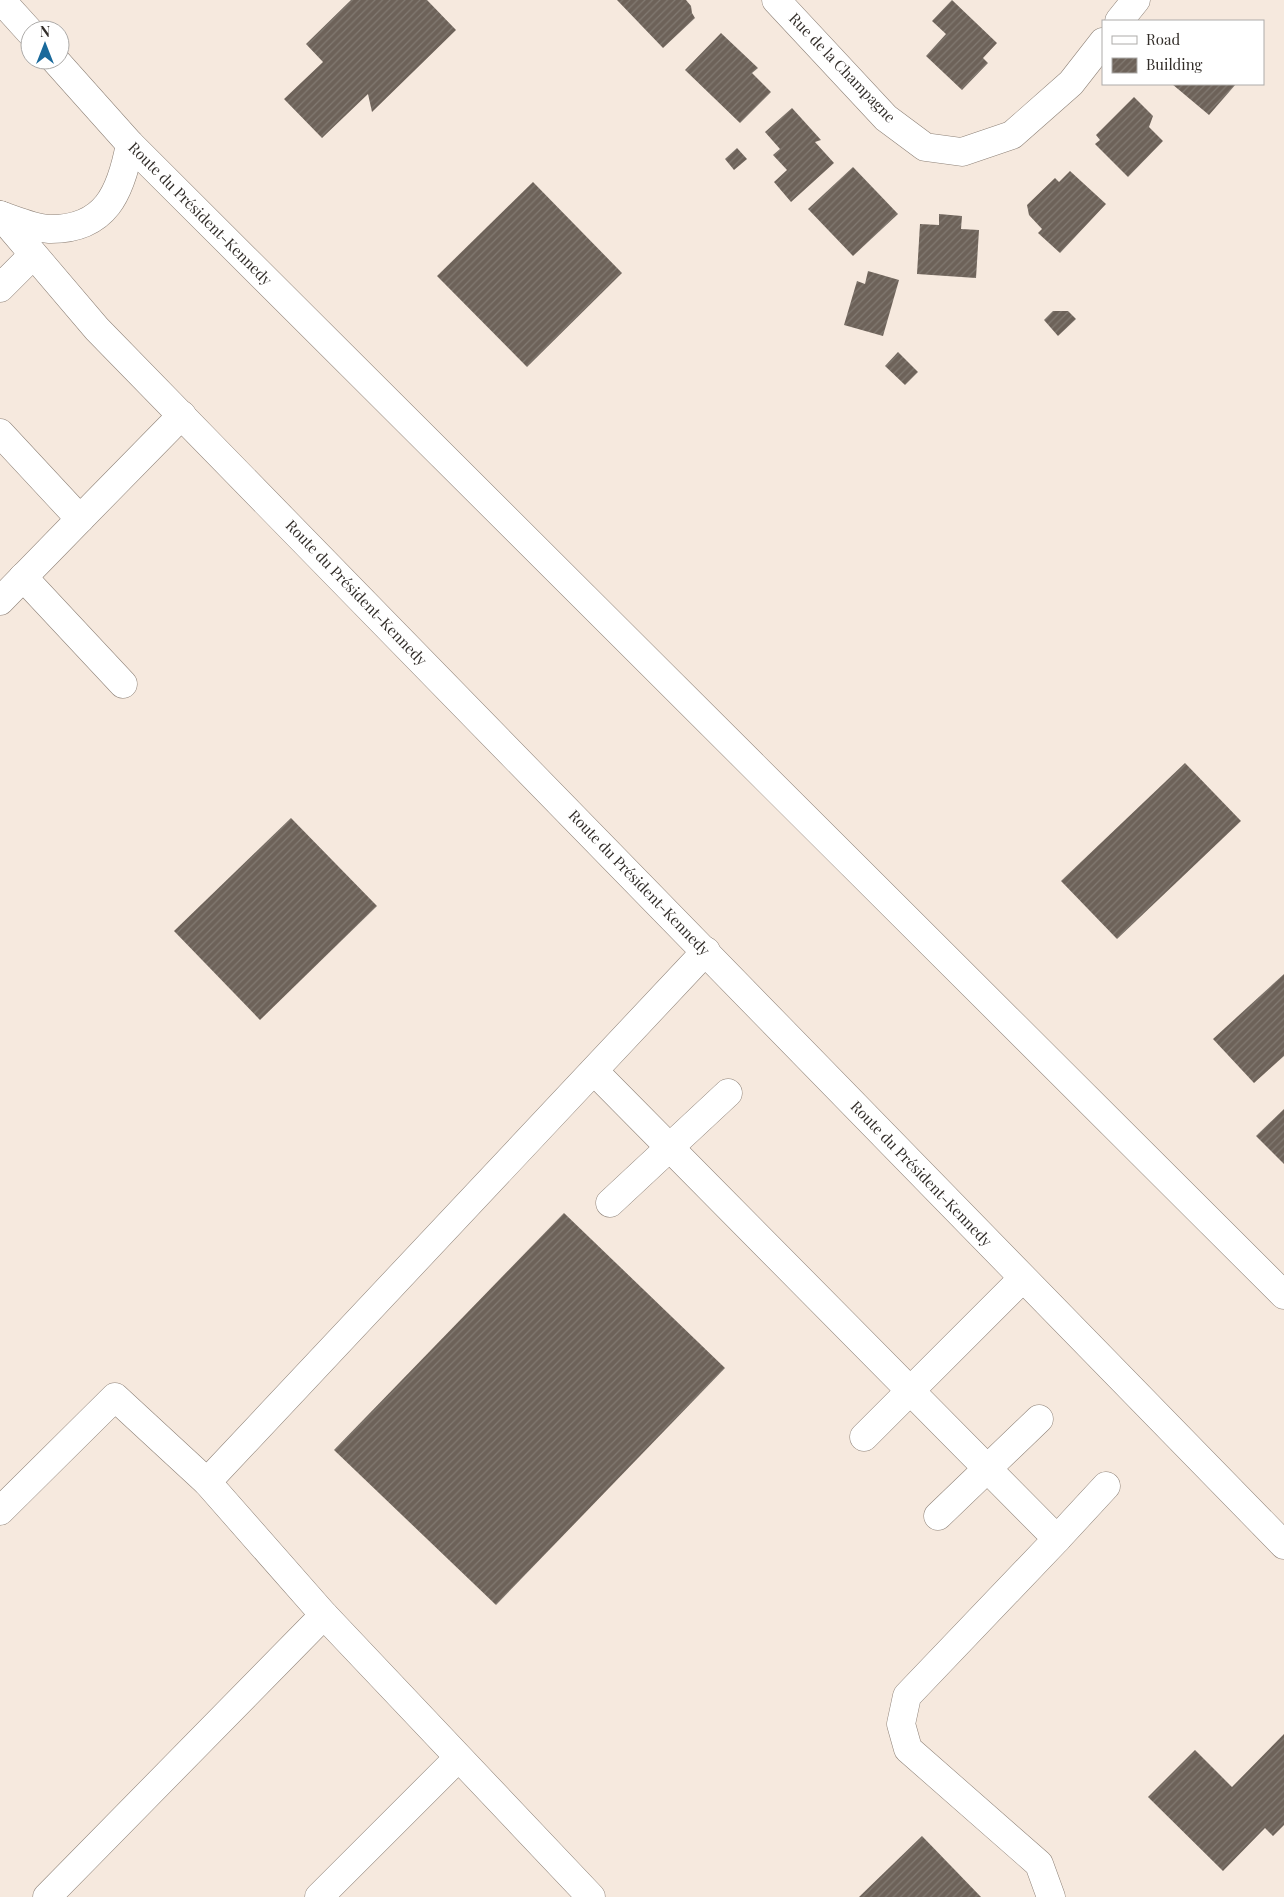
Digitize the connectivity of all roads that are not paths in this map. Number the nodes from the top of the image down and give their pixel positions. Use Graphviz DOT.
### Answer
graph roads {
  1 [pos="2,0"];
  2 [pos="776,0"];
  3 [pos="1136,0"];
  4 [pos="1121,20"];
  5 [pos="20,21"];
  6 [pos="1102,43"];
  7 [pos="64,70"];
  8 [pos="130,144"];
  9 [pos="0,215"];
  10 [pos="34,255"];
  11 [pos="0,288"];
  12 [pos="182,415"];
  13 [pos="0,433"];
  14 [pos="80,519"];
  15 [pos="23,577"];
  16 [pos="0,601"];
  17 [pos="123,684"];
  18 [pos="706,951"];
  19 [pos="594,1071"];
  20 [pos="728,1093"];
  21 [pos="669,1147"];
  22 [pos="610,1203"];
  23 [pos="1022,1279"];
  24 [pos="1284,1295"];
  25 [pos="910,1390"];
  26 [pos="1039,1419"];
  27 [pos="864,1438"];
  28 [pos="987,1468"];
  29 [pos="207,1482"];
  30 [pos="1106,1486"];
  31 [pos="0,1511"];
  32 [pos="938,1516"];
  33 [pos="1057,1539"];
  34 [pos="1284,1545"];
  35 [pos="324,1615"];
  36 [pos="458,1758"];
  37 [pos="580,1894"];
  38 [pos="47,1897"];
  39 [pos="319,1897"];
  40 [pos="1051,1897"];
  1 -- 5 [label="main road"];
  2 -- 6 [label="main road, Rue de la Champagne"];
  3 -- 4 [label="main road"];
  7 -- 8 [label="main road, Route du Président-Kennedy"];
  8 -- 9 [label="main road"];
  8 -- 24 [label="main road, Route du Président-Kennedy"];
  9 -- 10 [label="main road, Route du Président-Kennedy"];
  10 -- 11 [label="main road"];
  10 -- 12 [label="main road, Route du Président-Kennedy"];
  12 -- 14 [label="main road"];
  12 -- 18 [label="main road, Route du Président-Kennedy"];
  13 -- 14 [label="main road"];
  14 -- 15 [label="main road"];
  15 -- 16 [label="main road"];
  15 -- 17 [label="main road"];
  18 -- 19 [label="main road"];
  18 -- 23 [label="main road, Route du Président-Kennedy"];
  19 -- 21 [label="main road"];
  19 -- 29 [label="main road"];
  20 -- 21 [label="main road"];
  21 -- 22 [label="main road"];
  21 -- 25 [label="main road"];
  23 -- 25 [label="main road"];
  23 -- 34 [label="main road, Route du Président-Kennedy"];
  25 -- 27 [label="main road"];
  25 -- 28 [label="main road"];
  26 -- 28 [label="main road"];
  28 -- 32 [label="main road"];
  28 -- 33 [label="main road"];
  29 -- 31 [label="main road"];
  29 -- 35 [label="main road"];
  30 -- 33 [label="main road"];
  33 -- 40 [label="main road"];
  35 -- 36 [label="main road"];
  35 -- 38 [label="main road"];
  36 -- 37 [label="main road"];
  36 -- 39 [label="main road"];
}
